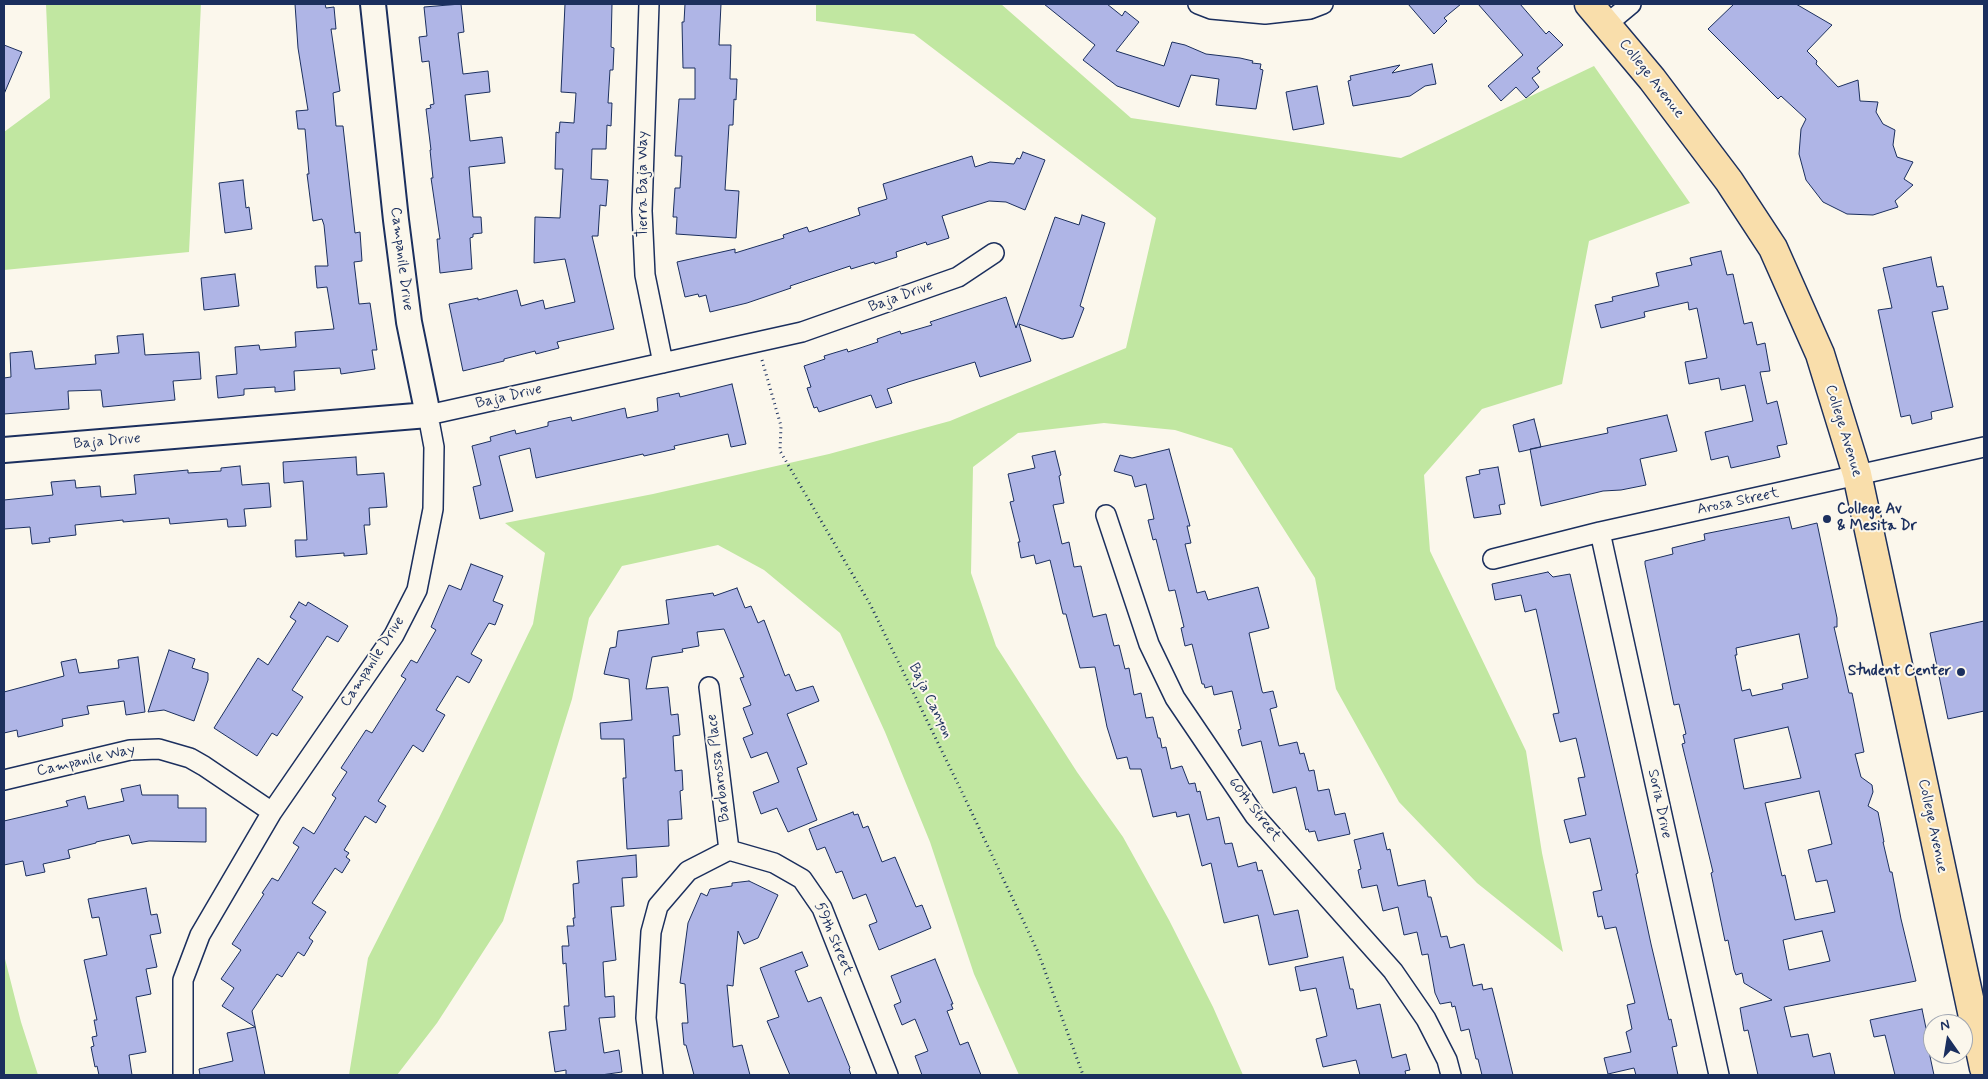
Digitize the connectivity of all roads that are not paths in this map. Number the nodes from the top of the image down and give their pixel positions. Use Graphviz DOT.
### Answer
graph roads {
  1 [pos="373,4"];
  2 [pos="649,4"];
  3 [pos="1198,4"];
  4 [pos="1323,4"];
  5 [pos="1589,4"];
  6 [pos="1631,4"];
  7 [pos="1607,24"];
  8 [pos="994,253"];
  9 [pos="663,363"];
  10 [pos="428,415"];
  11 [pos="1984,447"];
  12 [pos="4,450"];
  13 [pos="1856,474"];
  14 [pos="1106,515"];
  15 [pos="1600,532"];
  16 [pos="1493,559"];
  17 [pos="709,687"];
  18 [pos="4,780"];
  19 [pos="272,812"];
  20 [pos="729,850"];
  21 [pos="1984,1068"];
  22 [pos="183,1075"];
  23 [pos="653,1075"];
  24 [pos="888,1075"];
  25 [pos="1451,1075"];
  26 [pos="1719,1075"];
  1 -- 10 [label="street, Campanile Drive"];
  2 -- 9 [label="street, Tierra Baja Way"];
  3 -- 4 [label="street"];
  5 -- 7 [label="main road, College Avenue"];
  6 -- 7 [label="street"];
  7 -- 13 [label="main road, College Avenue"];
  8 -- 9 [label="street, Baja Drive"];
  9 -- 10 [label="street, Baja Drive"];
  10 -- 12 [label="street, Baja Drive"];
  10 -- 19 [label="street, Campanile Drive"];
  11 -- 13 [label="street, Arosa Street"];
  13 -- 15 [label="street, Arosa Street"];
  13 -- 21 [label="main road, College Avenue"];
  14 -- 25 [label="street, 60th Street"];
  15 -- 16 [label="street, Arosa Street"];
  15 -- 26 [label="street, Soria Drive"];
  17 -- 20 [label="street, Barbarossa Place"];
  18 -- 19 [label="street, Campanile Way"];
  19 -- 22 [label="street, Campanile Drive"];
  20 -- 23 [label="street"];
  20 -- 24 [label="street, 59th Street"];
}
